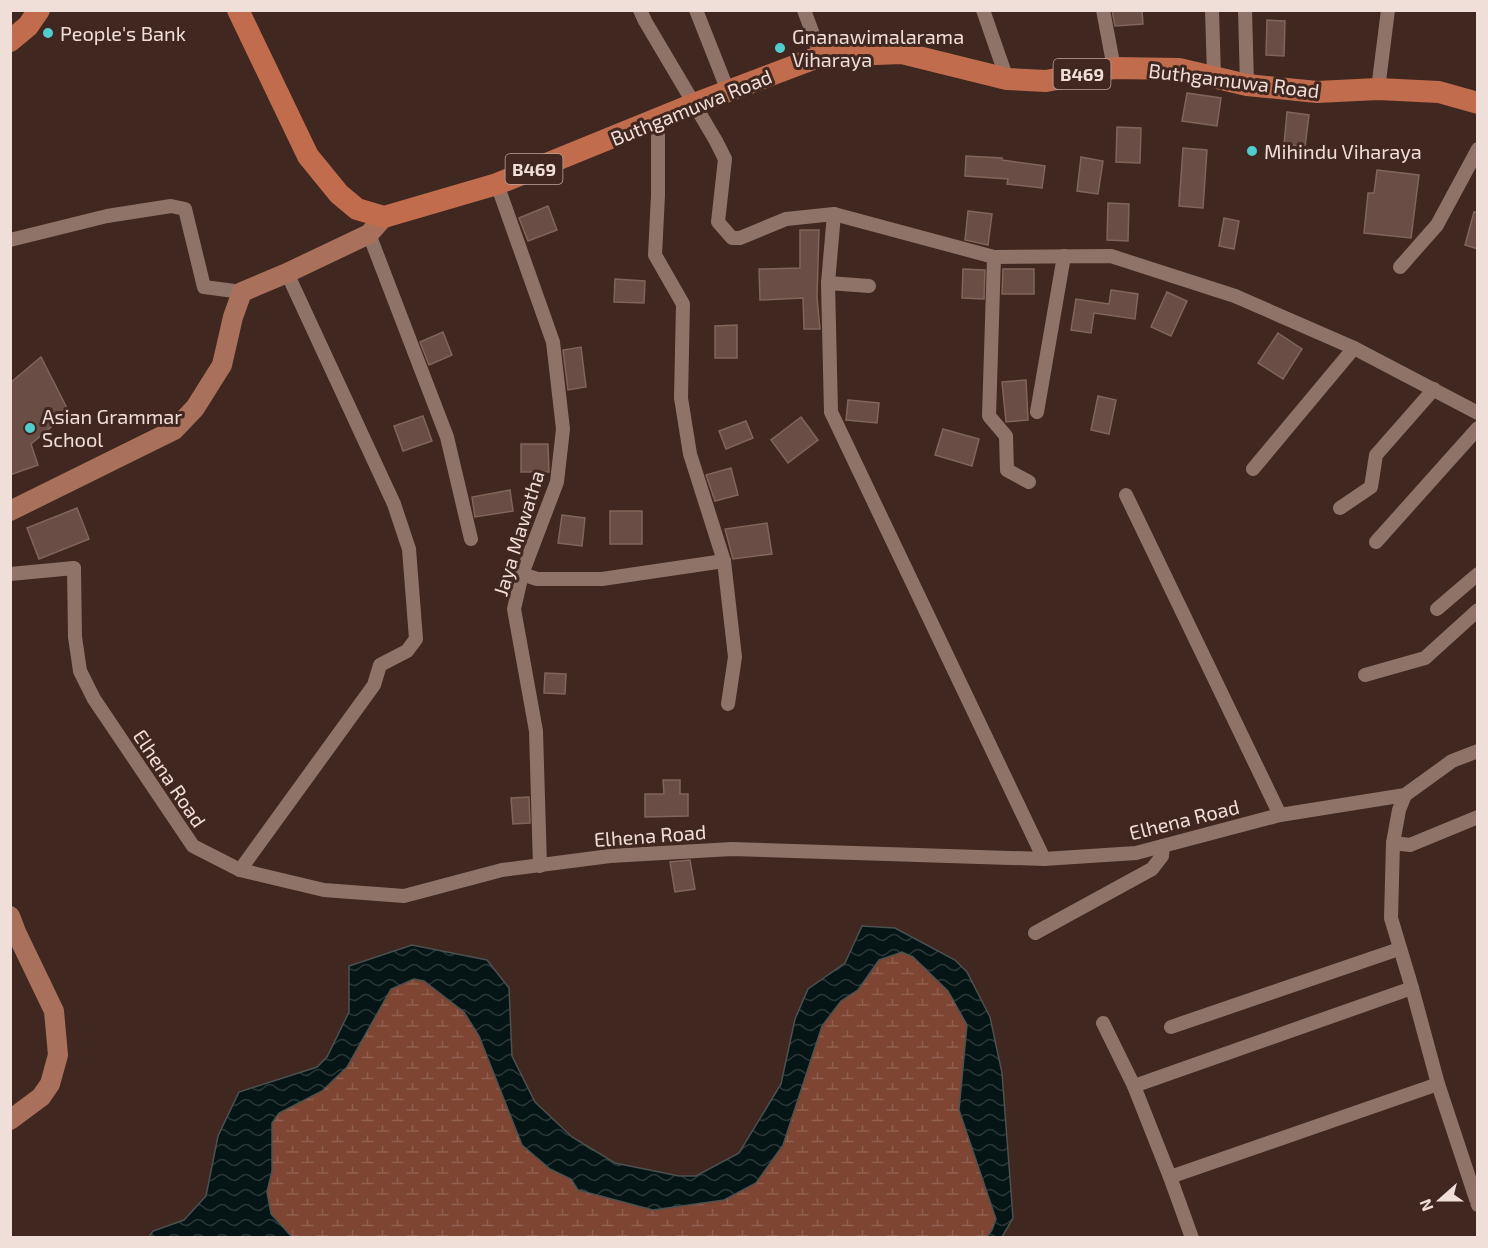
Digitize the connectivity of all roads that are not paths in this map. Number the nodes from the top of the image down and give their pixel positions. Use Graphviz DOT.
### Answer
graph roads {
  1 [pos="24,10"];
  2 [pos="39,10"];
  3 [pos="238,10"];
  4 [pos="640,10"];
  5 [pos="696,10"];
  6 [pos="804,10"];
  7 [pos="983,10"];
  8 [pos="1103,10"];
  9 [pos="1212,10"];
  10 [pos="1245,10"];
  11 [pos="1388,10"];
  12 [pos="10,39"];
  13 [pos="821,56"];
  14 [pos="1114,68"];
  15 [pos="1214,76"];
  16 [pos="1007,79"];
  17 [pos="1247,84"];
  18 [pos="1378,89"];
  19 [pos="728,91"];
  20 [pos="694,104"];
  21 [pos="1478,104"];
  22 [pos="658,119"];
  23 [pos="1478,148"];
  24 [pos="497,184"];
  25 [pos="834,214"];
  26 [pos="384,217"];
  27 [pos="369,234"];
  28 [pos="10,240"];
  29 [pos="1064,256"];
  30 [pos="994,257"];
  31 [pos="1400,267"];
  32 [pos="287,273"];
  33 [pos="828,283"];
  34 [pos="869,285"];
  35 [pos="242,292"];
  36 [pos="1354,348"];
  37 [pos="1434,389"];
  38 [pos="1037,412"];
  39 [pos="1478,413"];
  40 [pos="1478,428"];
  41 [pos="1253,469"];
  42 [pos="1029,482"];
  43 [pos="1126,495"];
  44 [pos="1340,508"];
  45 [pos="10,511"];
  46 [pos="471,539"];
  47 [pos="1376,542"];
  48 [pos="724,561"];
  49 [pos="10,574"];
  50 [pos="522,574"];
  51 [pos="1478,574"];
  52 [pos="1437,609"];
  53 [pos="1478,610"];
  54 [pos="1365,675"];
  55 [pos="728,704"];
  56 [pos="1478,751"];
  57 [pos="1405,795"];
  58 [pos="1280,815"];
  59 [pos="1478,817"];
  60 [pos="1393,843"];
  61 [pos="1163,846"];
  62 [pos="1044,859"];
  63 [pos="540,866"];
  64 [pos="240,870"];
  65 [pos="10,916"];
  66 [pos="1035,933"];
  67 [pos="1399,949"];
  68 [pos="1412,988"];
  69 [pos="1103,1023"];
  70 [pos="1171,1027"];
  71 [pos="1438,1084"];
  72 [pos="1134,1086"];
  73 [pos="10,1120"];
  74 [pos="1170,1177"];
  75 [pos="1478,1205"];
  76 [pos="1192,1238"];
  1 -- 12 [label="main road"];
  2 -- 12 [label="main road"];
  3 -- 26 [label="main road"];
  4 -- 20 [label="street"];
  5 -- 19 [label="street"];
  6 -- 13 [label="street"];
  7 -- 16 [label="street"];
  8 -- 14 [label="street"];
  9 -- 15 [label="street"];
  10 -- 17 [label="street"];
  11 -- 18 [label="street"];
  13 -- 16 [label="main road, Buthgamuwa Road / B469"];
  13 -- 19 [label="main road, Buthgamuwa Road / B469"];
  14 -- 15 [label="main road, Buthgamuwa Road / B469"];
  14 -- 16 [label="main road, Buthgamuwa Road / B469"];
  15 -- 17 [label="main road, Buthgamuwa Road / B469"];
  17 -- 18 [label="main road, Buthgamuwa Road / B469"];
  18 -- 21 [label="main road, Buthgamuwa Road / B469"];
  19 -- 20 [label="main road, Buthgamuwa Road / B469"];
  20 -- 22 [label="main road, Buthgamuwa Road / B469"];
  20 -- 25 [label="street"];
  22 -- 24 [label="main road, Buthgamuwa Road / B469"];
  22 -- 48 [label="street"];
  23 -- 31 [label="street"];
  24 -- 26 [label="main road, Buthgamuwa Road / B469"];
  24 -- 50 [label="street, Jaya Mawatha"];
  25 -- 30 [label="street"];
  25 -- 33 [label="street"];
  26 -- 27 [label="street"];
  27 -- 32 [label="street"];
  27 -- 46 [label="street"];
  28 -- 35 [label="street"];
  29 -- 30 [label="street"];
  29 -- 36 [label="street"];
  29 -- 38 [label="street"];
  30 -- 42 [label="street"];
  32 -- 35 [label="street"];
  32 -- 64 [label="street"];
  33 -- 34 [label="street"];
  33 -- 62 [label="street"];
  35 -- 45 [label="street"];
  36 -- 37 [label="street"];
  36 -- 41 [label="street"];
  37 -- 39 [label="street"];
  37 -- 44 [label="street"];
  40 -- 47 [label="street"];
  43 -- 58 [label="street"];
  48 -- 50 [label="street"];
  48 -- 55 [label="street"];
  49 -- 64 [label="street, Elhena Road"];
  50 -- 63 [label="street, Jaya Mawatha"];
  51 -- 52 [label="street"];
  53 -- 54 [label="street"];
  56 -- 57 [label="street, Elhena Road"];
  57 -- 58 [label="street, Elhena Road"];
  57 -- 60 [label="street"];
  58 -- 61 [label="street, Elhena Road"];
  59 -- 60 [label="street"];
  60 -- 67 [label="street"];
  61 -- 62 [label="street, Elhena Road"];
  61 -- 66 [label="street"];
  62 -- 63 [label="street, Elhena Road"];
  63 -- 64 [label="street, Elhena Road"];
  65 -- 73 [label="street"];
  67 -- 68 [label="street"];
  67 -- 70 [label="street"];
  68 -- 71 [label="street"];
  68 -- 72 [label="street"];
  69 -- 72 [label="street"];
  71 -- 74 [label="street"];
  71 -- 75 [label="street"];
  72 -- 74 [label="street"];
  74 -- 76 [label="street"];
}
